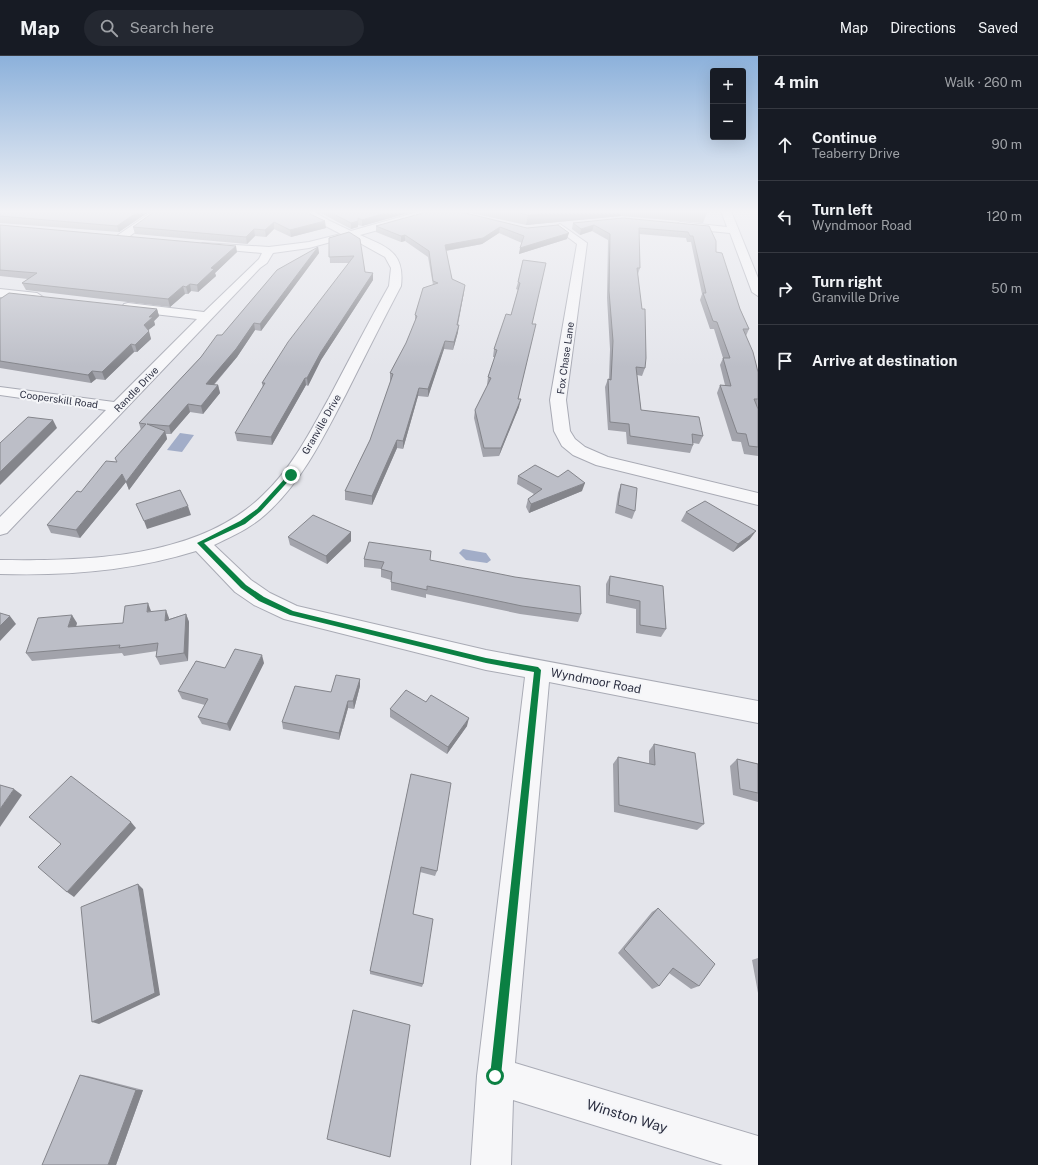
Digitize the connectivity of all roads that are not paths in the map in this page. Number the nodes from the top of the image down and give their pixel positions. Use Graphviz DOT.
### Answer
graph roads {
  1 [pos="261,263"];
  2 [pos="395,263"];
  3 [pos="579,263"];
  4 [pos="754,270"];
  5 [pos="758,292"];
  6 [pos="0,293"];
  7 [pos="46,298"];
  8 [pos="115,306"];
  9 [pos="207,316"];
  10 [pos="0,391"];
  11 [pos="118,407"];
  12 [pos="758,499"];
  13 [pos="0,528"];
  14 [pos="200,543"];
  15 [pos="0,567"];
  16 [pos="538,670"];
  17 [pos="758,712"];
  18 [pos="495,1076"];
  19 [pos="758,1156"];
  20 [pos="491,1165"];
  1 -- 9 [label="street, Randle Drive"];
  2 -- 14 [label="street, Granville Drive"];
  3 -- 12 [label="street, Fox Chase Lane"];
  4 -- 5 [label="street"];
  6 -- 7 [label="street"];
  8 -- 9 [label="street"];
  9 -- 11 [label="street, Randle Drive"];
  10 -- 11 [label="street, Cooperskill Road"];
  11 -- 13 [label="street, Randle Drive"];
  14 -- 15 [label="street, Granville Drive"];
  14 -- 16 [label="street, Wyndmoor Road"];
  16 -- 17 [label="street, Wyndmoor Road"];
  16 -- 18 [label="street"];
  18 -- 19 [label="street, Winston Way"];
  18 -- 20 [label="street"];
}
